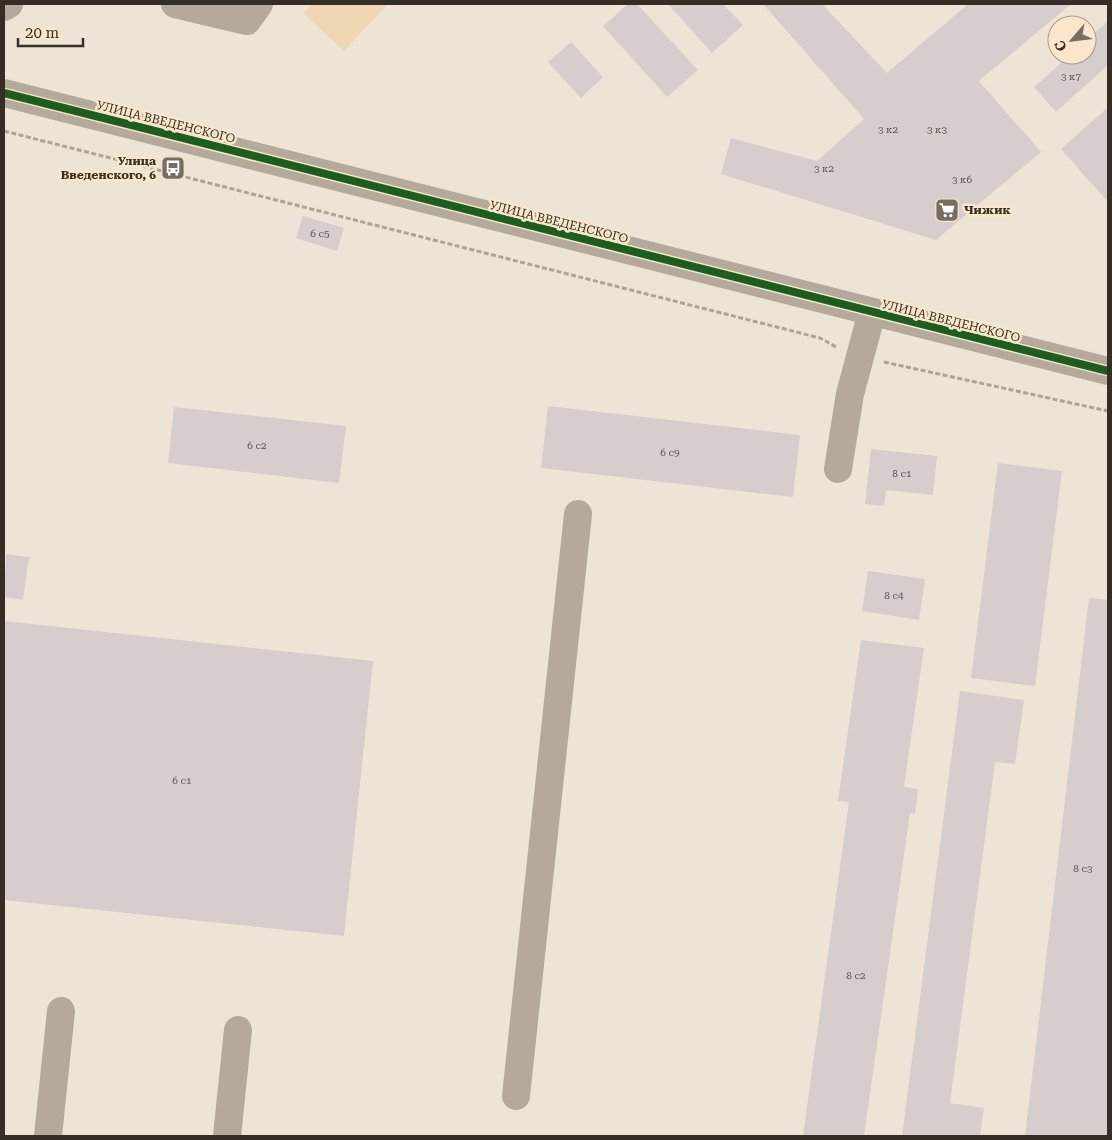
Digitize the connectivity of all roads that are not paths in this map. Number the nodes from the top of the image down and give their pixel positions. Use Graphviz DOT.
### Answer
graph roads {
  1 [pos="8,4"];
  2 [pos="175,4"];
  3 [pos="259,4"];
  4 [pos="4,7"];
  5 [pos="4,93"];
  6 [pos="872,312"];
  7 [pos="1108,371"];
  8 [pos="838,470"];
  9 [pos="578,514"];
  10 [pos="61,1011"];
  11 [pos="238,1030"];
  12 [pos="516,1096"];
  13 [pos="48,1136"];
  14 [pos="227,1136"];
  1 -- 4 [label="street"];
  2 -- 3 [label="street"];
  5 -- 6 [label="street, УЛИЦА ВВЕДЕНСКОГО"];
  6 -- 7 [label="street, УЛИЦА ВВЕДЕНСКОГО"];
  6 -- 8 [label="street"];
  9 -- 12 [label="street"];
  10 -- 13 [label="street"];
  11 -- 14 [label="street"];
}
